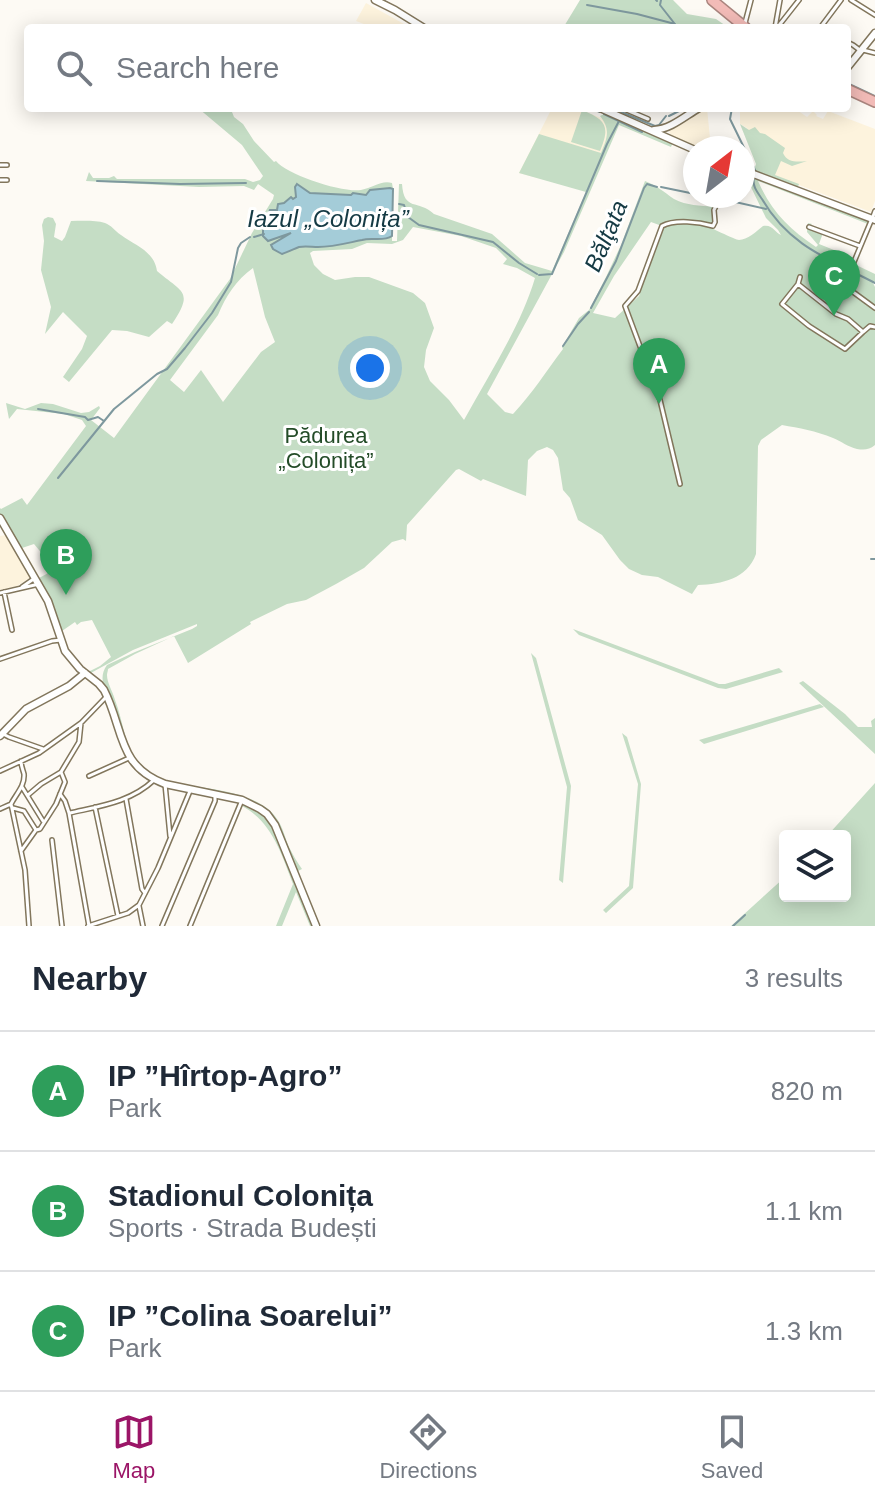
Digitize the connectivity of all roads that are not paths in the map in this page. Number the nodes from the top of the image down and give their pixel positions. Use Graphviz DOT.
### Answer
graph roads {
  1 [pos="375,0"];
  2 [pos="751,0"];
  3 [pos="780,0"];
  4 [pos="799,0"];
  5 [pos="841,0"];
  6 [pos="851,0"];
  7 [pos="716,2"];
  8 [pos="875,15"];
  9 [pos="418,24"];
  10 [pos="742,24"];
  11 [pos="746,24"];
  12 [pos="777,24"];
  13 [pos="779,24"];
  14 [pos="823,24"];
  15 [pos="874,35"];
  16 [pos="851,44"];
  17 [pos="861,50"];
  18 [pos="875,53"];
  19 [pos="851,63"];
  20 [pos="851,91"];
  21 [pos="875,102"];
  22 [pos="609,112"];
  23 [pos="631,112"];
  24 [pos="692,112"];
  25 [pos="648,119"];
  26 [pos="672,124"];
  27 [pos="651,129"];
  28 [pos="671,140"];
  29 [pos="683,145"];
  30 [pos="0,165"];
  31 [pos="7,165"];
  32 [pos="755,174"];
  33 [pos="0,180"];
  34 [pos="7,180"];
  35 [pos="715,208"];
  36 [pos="875,211"];
  37 [pos="873,219"];
  38 [pos="809,227"];
  39 [pos="860,246"];
  40 [pos="851,269"];
  41 [pos="834,272"];
  42 [pos="800,277"];
  43 [pos="798,284"];
  44 [pos="875,308"];
  45 [pos="875,327"];
  46 [pos="863,332"];
  47 [pos="680,484"];
  48 [pos="0,518"];
  49 [pos="37,581"];
  50 [pos="19,589"];
  51 [pos="2,593"];
  52 [pos="12,630"];
  53 [pos="61,640"];
  54 [pos="0,659"];
  55 [pos="85,673"];
  56 [pos="107,696"];
  57 [pos="81,723"];
  58 [pos="2,735"];
  59 [pos="43,749"];
  60 [pos="129,758"];
  61 [pos="21,761"];
  62 [pos="0,771"];
  63 [pos="61,772"];
  64 [pos="89,776"];
  65 [pos="154,780"];
  66 [pos="165,784"];
  67 [pos="22,787"];
  68 [pos="190,789"];
  69 [pos="60,794"];
  70 [pos="215,794"];
  71 [pos="28,795"];
  72 [pos="126,799"];
  73 [pos="242,800"];
  74 [pos="12,806"];
  75 [pos="95,807"];
  76 [pos="0,809"];
  77 [pos="69,813"];
  78 [pos="44,822"];
  79 [pos="36,830"];
  80 [pos="170,836"];
  81 [pos="52,840"];
  82 [pos="21,851"];
  83 [pos="145,894"];
  84 [pos="139,905"];
  85 [pos="118,916"];
  86 [pos="29,926"];
  87 [pos="62,926"];
  88 [pos="89,926"];
  89 [pos="143,926"];
  90 [pos="162,926"];
  91 [pos="190,926"];
  92 [pos="316,926"];
  1 -- 9 [label="street"];
  2 -- 11 [label="street"];
  3 -- 12 [label="street"];
  4 -- 13 [label="street"];
  5 -- 14 [label="street"];
  6 -- 8 [label="street"];
  7 -- 10 [label="highway"];
  15 -- 17 [label="street"];
  16 -- 17 [label="street"];
  17 -- 18 [label="street"];
  17 -- 19 [label="street"];
  20 -- 21 [label="highway"];
  22 -- 27 [label="street"];
  23 -- 25 [label="street"];
  24 -- 26 [label="street"];
  26 -- 27 [label="street"];
  26 -- 28 [label="street"];
  27 -- 28 [label="street"];
  28 -- 29 [label="street"];
  30 -- 31 [label="street"];
  32 -- 37 [label="street"];
  33 -- 34 [label="street"];
  35 -- 47 [label="street"];
  36 -- 37 [label="street"];
  37 -- 39 [label="street"];
  38 -- 39 [label="street"];
  39 -- 40 [label="street"];
  41 -- 44 [label="street"];
  42 -- 43 [label="street"];
  43 -- 46 [label="street"];
  43 -- 46 [label="street"];
  45 -- 46 [label="street"];
  48 -- 49 [label="street"];
  49 -- 50 [label="street"];
  49 -- 50 [label="street"];
  49 -- 53 [label="street"];
  50 -- 51 [label="street"];
  51 -- 52 [label="street"];
  53 -- 54 [label="street"];
  53 -- 55 [label="street"];
  55 -- 56 [label="street"];
  55 -- 58 [label="street"];
  56 -- 57 [label="street"];
  56 -- 60 [label="street"];
  57 -- 59 [label="street"];
  57 -- 63 [label="street"];
  58 -- 59 [label="street"];
  59 -- 61 [label="street"];
  60 -- 64 [label="street"];
  60 -- 65 [label="street"];
  61 -- 62 [label="street"];
  61 -- 67 [label="street"];
  63 -- 69 [label="street"];
  63 -- 71 [label="street"];
  65 -- 66 [label="street"];
  65 -- 72 [label="street"];
  66 -- 68 [label="street"];
  66 -- 80 [label="street"];
  67 -- 71 [label="street"];
  67 -- 74 [label="street"];
  68 -- 70 [label="street"];
  68 -- 80 [label="street"];
  69 -- 77 [label="street"];
  69 -- 78 [label="street"];
  70 -- 73 [label="street"];
  70 -- 90 [label="street"];
  71 -- 78 [label="street"];
  72 -- 75 [label="street"];
  72 -- 83 [label="street"];
  73 -- 91 [label="street"];
  73 -- 92 [label="street"];
  74 -- 76 [label="street"];
  74 -- 79 [label="street"];
  74 -- 82 [label="street"];
  75 -- 77 [label="street"];
  75 -- 85 [label="street"];
  77 -- 88 [label="street"];
  78 -- 79 [label="street"];
  79 -- 82 [label="street"];
  80 -- 83 [label="street"];
  81 -- 87 [label="street"];
  82 -- 86 [label="street"];
  83 -- 84 [label="street"];
  84 -- 85 [label="street"];
  84 -- 89 [label="street"];
  85 -- 88 [label="street"];
}
